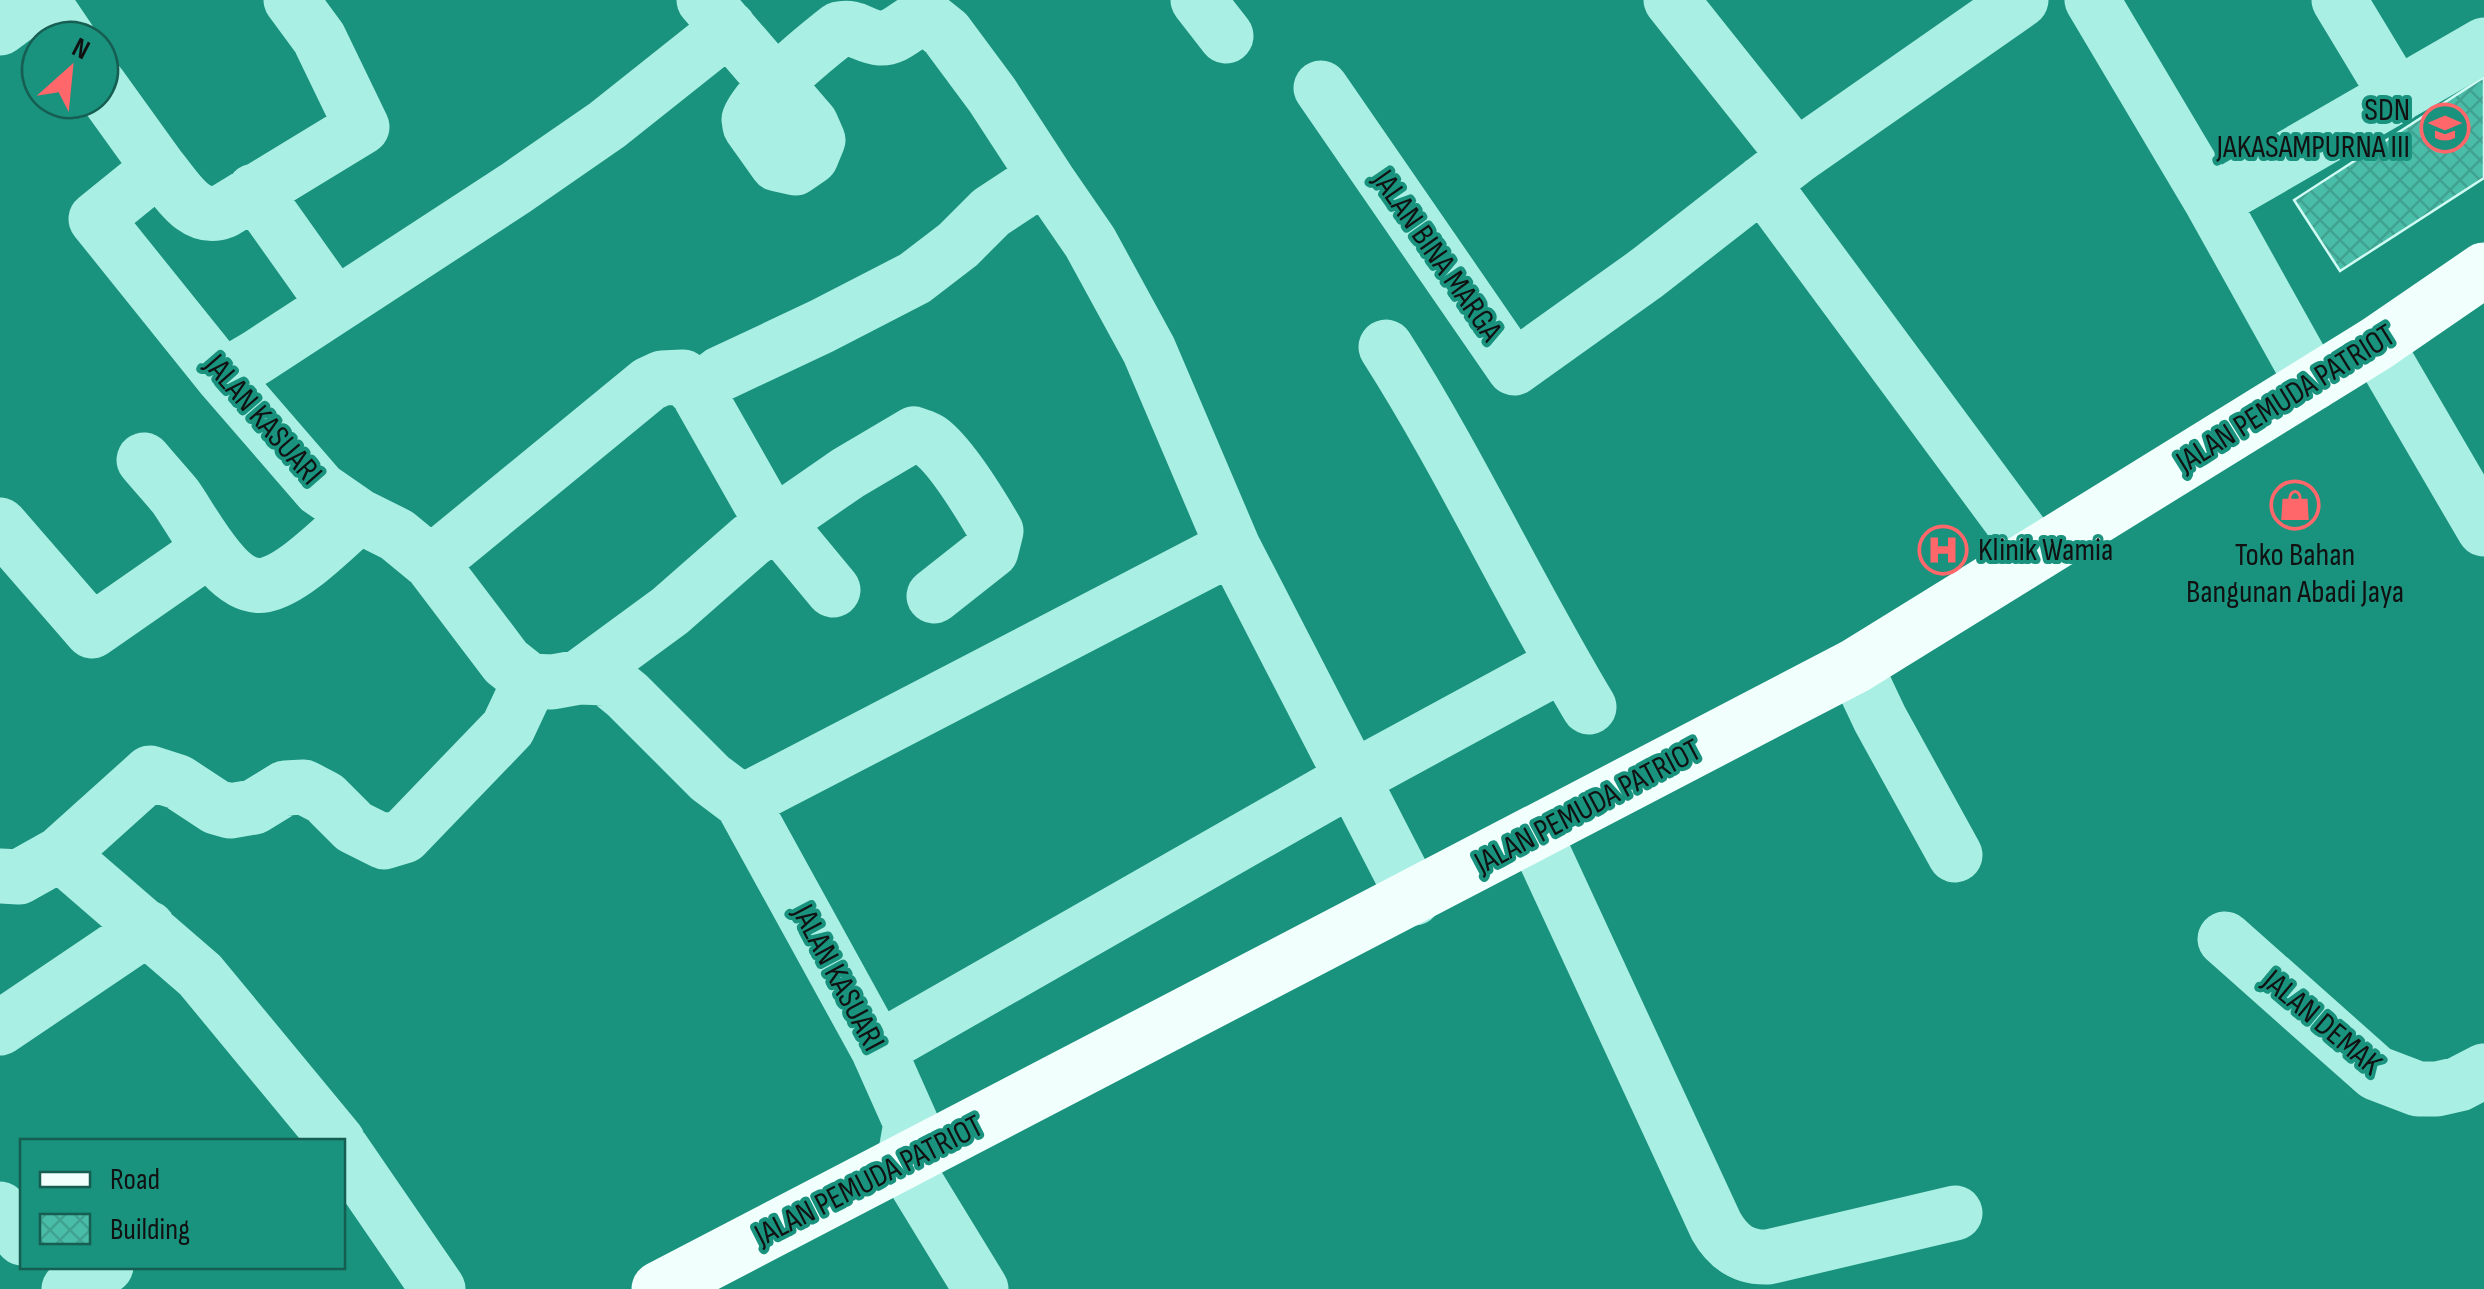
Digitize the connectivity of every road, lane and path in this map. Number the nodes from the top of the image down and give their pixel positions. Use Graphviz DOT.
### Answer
graph roads {
  1 [pos="40,0"];
  2 [pos="292,0"];
  3 [pos="1671,0"];
  4 [pos="2021,0"];
  5 [pos="2092,0"];
  6 [pos="2338,0"];
  7 [pos="936,8"];
  8 [pos="716,14"];
  9 [pos="843,14"];
  10 [pos="0,28"];
  11 [pos="2484,44"];
  12 [pos="1321,88"];
  13 [pos="2397,96"];
  14 [pos="120,114"];
  15 [pos="159,168"];
  16 [pos="1779,170"];
  17 [pos="1048,181"];
  18 [pos="254,191"];
  19 [pos="2212,202"];
  20 [pos="2484,270"];
  21 [pos="335,305"];
  22 [pos="2376,344"];
  23 [pos="1386,347"];
  24 [pos="223,377"];
  25 [pos="2313,383"];
  26 [pos="697,391"];
  27 [pos="144,460"];
  28 [pos="360,516"];
  29 [pos="776,523"];
  30 [pos="0,525"];
  31 [pos="2484,529"];
  32 [pos="1234,547"];
  33 [pos="210,549"];
  34 [pos="2036,554"];
  35 [pos="431,563"];
  36 [pos="18,581"];
  37 [pos="833,590"];
  38 [pos="934,596"];
  39 [pos="1856,666"];
  40 [pos="555,679"];
  41 [pos="1353,778"];
  42 [pos="742,802"];
  43 [pos="1535,835"];
  44 [pos="60,854"];
  45 [pos="1955,855"];
  46 [pos="0,876"];
  47 [pos="1414,898"];
  48 [pos="148,928"];
  49 [pos="2225,940"];
  50 [pos="0,1028"];
  51 [pos="878,1049"];
  52 [pos="2484,1070"];
  53 [pos="328,1139"];
  54 [pos="345,1162"];
  55 [pos="904,1163"];
  56 [pos="0,1209"];
  57 [pos="1955,1213"];
  58 [pos="20,1235"];
  59 [pos="48,1269"];
  60 [pos="101,1269"];
  61 [pos="66,1289"];
  62 [pos="438,1289"];
  63 [pos="659,1289"];
  64 [pos="981,1289"];
  1 -- 10 [label="street"];
  2 -- 18 [label="street"];
  3 -- 16 [label="street"];
  4 -- 16 [label="street, JALAN BINA MARGA"];
  5 -- 19 [label="street"];
  6 -- 13 [label="street"];
  7 -- 9 [label="street"];
  7 -- 17 [label="street"];
  8 -- 9 [label="street"];
  8 -- 21 [label="street"];
  11 -- 13 [label="street"];
  12 -- 16 [label="street, JALAN BINA MARGA"];
  13 -- 19 [label="street"];
  14 -- 15 [label="street"];
  15 -- 18 [label="street"];
  15 -- 24 [label="street, JALAN KASUARI"];
  16 -- 34 [label="street"];
  17 -- 26 [label="street"];
  17 -- 32 [label="street"];
  18 -- 21 [label="street"];
  19 -- 25 [label="street"];
  20 -- 22 [label="main road, JALAN PEMUDA PATRIOT"];
  21 -- 24 [label="street"];
  22 -- 25 [label="main road, JALAN PEMUDA PATRIOT"];
  22 -- 31 [label="street"];
  23 -- 41 [label="street"];
  24 -- 28 [label="street, JALAN KASUARI"];
  25 -- 34 [label="main road, JALAN PEMUDA PATRIOT"];
  26 -- 29 [label="street"];
  26 -- 35 [label="street"];
  27 -- 33 [label="street"];
  28 -- 33 [label="street"];
  28 -- 35 [label="street, JALAN KASUARI"];
  29 -- 37 [label="street"];
  29 -- 38 [label="street"];
  29 -- 40 [label="street"];
  30 -- 36 [label="street"];
  32 -- 41 [label="street"];
  32 -- 42 [label="street"];
  33 -- 36 [label="street"];
  34 -- 39 [label="main road, JALAN PEMUDA PATRIOT"];
  35 -- 40 [label="street, JALAN KASUARI"];
  39 -- 43 [label="main road, JALAN PEMUDA PATRIOT"];
  39 -- 45 [label="street"];
  40 -- 42 [label="street, JALAN KASUARI"];
  40 -- 44 [label="street"];
  41 -- 47 [label="street"];
  41 -- 51 [label="street"];
  42 -- 51 [label="street, JALAN KASUARI"];
  43 -- 47 [label="main road, JALAN PEMUDA PATRIOT"];
  43 -- 57 [label="street"];
  44 -- 46 [label="street"];
  44 -- 48 [label="street"];
  47 -- 55 [label="main road, JALAN PEMUDA PATRIOT"];
  48 -- 50 [label="street"];
  48 -- 53 [label="street"];
  49 -- 52 [label="street, JALAN DEMAK"];
  51 -- 55 [label="street, JALAN KASUARI"];
  54 -- 62 [label="street"];
  55 -- 63 [label="main road, JALAN PEMUDA PATRIOT"];
  55 -- 64 [label="street"];
  56 -- 58 [label="street"];
  59 -- 61 [label="street"];
  60 -- 61 [label="street"];
}
